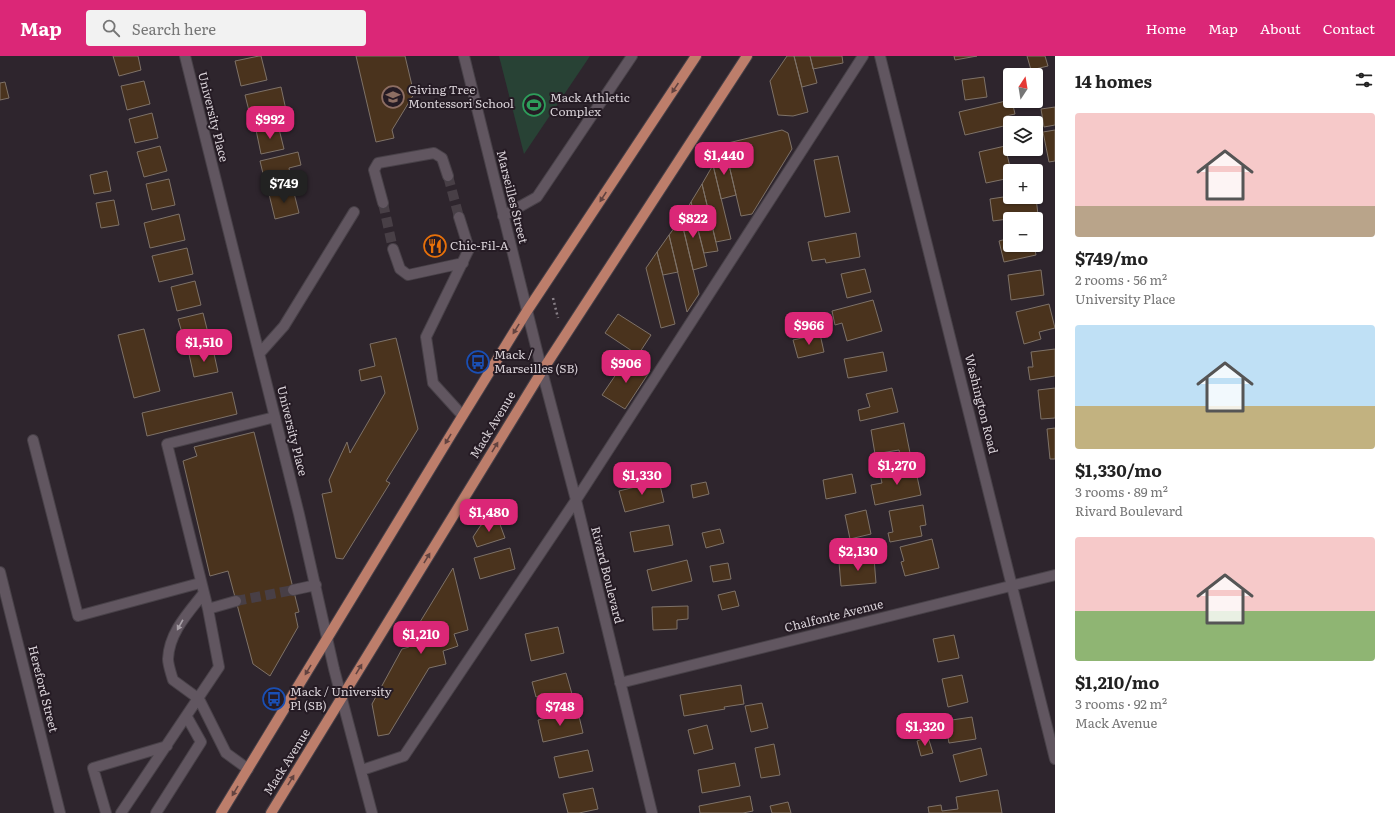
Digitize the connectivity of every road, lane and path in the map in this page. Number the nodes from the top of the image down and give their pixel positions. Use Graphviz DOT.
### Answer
graph roads {
  1 [pos="185,56"];
  2 [pos="464,56"];
  3 [pos="632,56"];
  4 [pos="696,56"];
  5 [pos="747,56"];
  6 [pos="862,56"];
  7 [pos="880,56"];
  8 [pos="448,176"];
  9 [pos="383,203"];
  10 [pos="354,212"];
  11 [pos="503,216"];
  12 [pos="459,217"];
  13 [pos="393,249"];
  14 [pos="463,263"];
  15 [pos="553,297"];
  16 [pos="527,311"];
  17 [pos="558,318"];
  18 [pos="535,343"];
  19 [pos="259,354"];
  20 [pos="542,371"];
  21 [pos="462,415"];
  22 [pos="275,417"];
  23 [pos="33,440"];
  24 [pos="576,500"];
  25 [pos="0,572"];
  26 [pos="1055,575"];
  27 [pos="200,582"];
  28 [pos="316,585"];
  29 [pos="1012,586"];
  30 [pos="294,590"];
  31 [pos="203,594"];
  32 [pos="236,601"];
  33 [pos="208,609"];
  34 [pos="328,637"];
  35 [pos="620,683"];
  36 [pos="342,698"];
  37 [pos="199,699"];
  38 [pos="187,717"];
  39 [pos="166,746"];
  40 [pos="1055,759"];
  41 [pos="248,769"];
  42 [pos="362,770"];
  43 [pos="60,813"];
  44 [pos="106,813"];
  45 [pos="121,813"];
  46 [pos="156,813"];
  47 [pos="221,813"];
  48 [pos="271,813"];
  49 [pos="372,813"];
  50 [pos="652,813"];
  1 -- 19 [label="street, University Place"];
  2 -- 11 [label="street, Marseilles Street"];
  3 -- 11 [label="street"];
  4 -- 16 [label="main road, one-way"];
  5 -- 20 [label="main road, Mack Avenue"];
  6 -- 24 [label="street"];
  7 -- 29 [label="street, Washington Road"];
  8 -- 9 [label="street"];
  10 -- 19 [label="street"];
  11 -- 16 [label="street, Marseilles Street"];
  12 -- 14 [label="street"];
  13 -- 14 [label="street"];
  14 -- 21 [label="street"];
  15 -- 17 [label="path"];
  16 -- 18 [label="street, Marseilles Street"];
  16 -- 21 [label="main road, one-way"];
  18 -- 20 [label="street, Rivard Boulevard"];
  19 -- 22 [label="street, University Place"];
  20 -- 24 [label="street, Rivard Boulevard"];
  36 -- 20 [label="main road, Mack Avenue, one-way"];
  21 -- 34 [label="main road, one-way"];
  22 -- 27 [label="street"];
  22 -- 28 [label="street, University Place"];
  23 -- 27 [label="street"];
  24 -- 35 [label="street, Rivard Boulevard"];
  24 -- 42 [label="street"];
  25 -- 43 [label="street, Hereford Street"];
  26 -- 29 [label="street, Chalfonte Avenue"];
  27 -- 31 [label="street"];
  28 -- 30 [label="street"];
  28 -- 34 [label="street, University Place"];
  29 -- 35 [label="street, Chalfonte Avenue"];
  29 -- 40 [label="street, Washington Road"];
  31 -- 33 [label="street"];
  31 -- 37 [label="street, one-way"];
  32 -- 33 [label="street"];
  33 -- 37 [label="street"];
  34 -- 36 [label="street, University Place"];
  34 -- 41 [label="main road, one-way"];
  35 -- 50 [label="street, Rivard Boulevard"];
  36 -- 42 [label="street, University Place"];
  48 -- 36 [label="main road, Mack Avenue, one-way"];
  37 -- 38 [label="street"];
  37 -- 41 [label="street"];
  38 -- 39 [label="street"];
  38 -- 46 [label="street"];
  39 -- 44 [label="street"];
  39 -- 45 [label="street"];
  41 -- 47 [label="main road, one-way"];
  42 -- 49 [label="street, University Place"];
}
